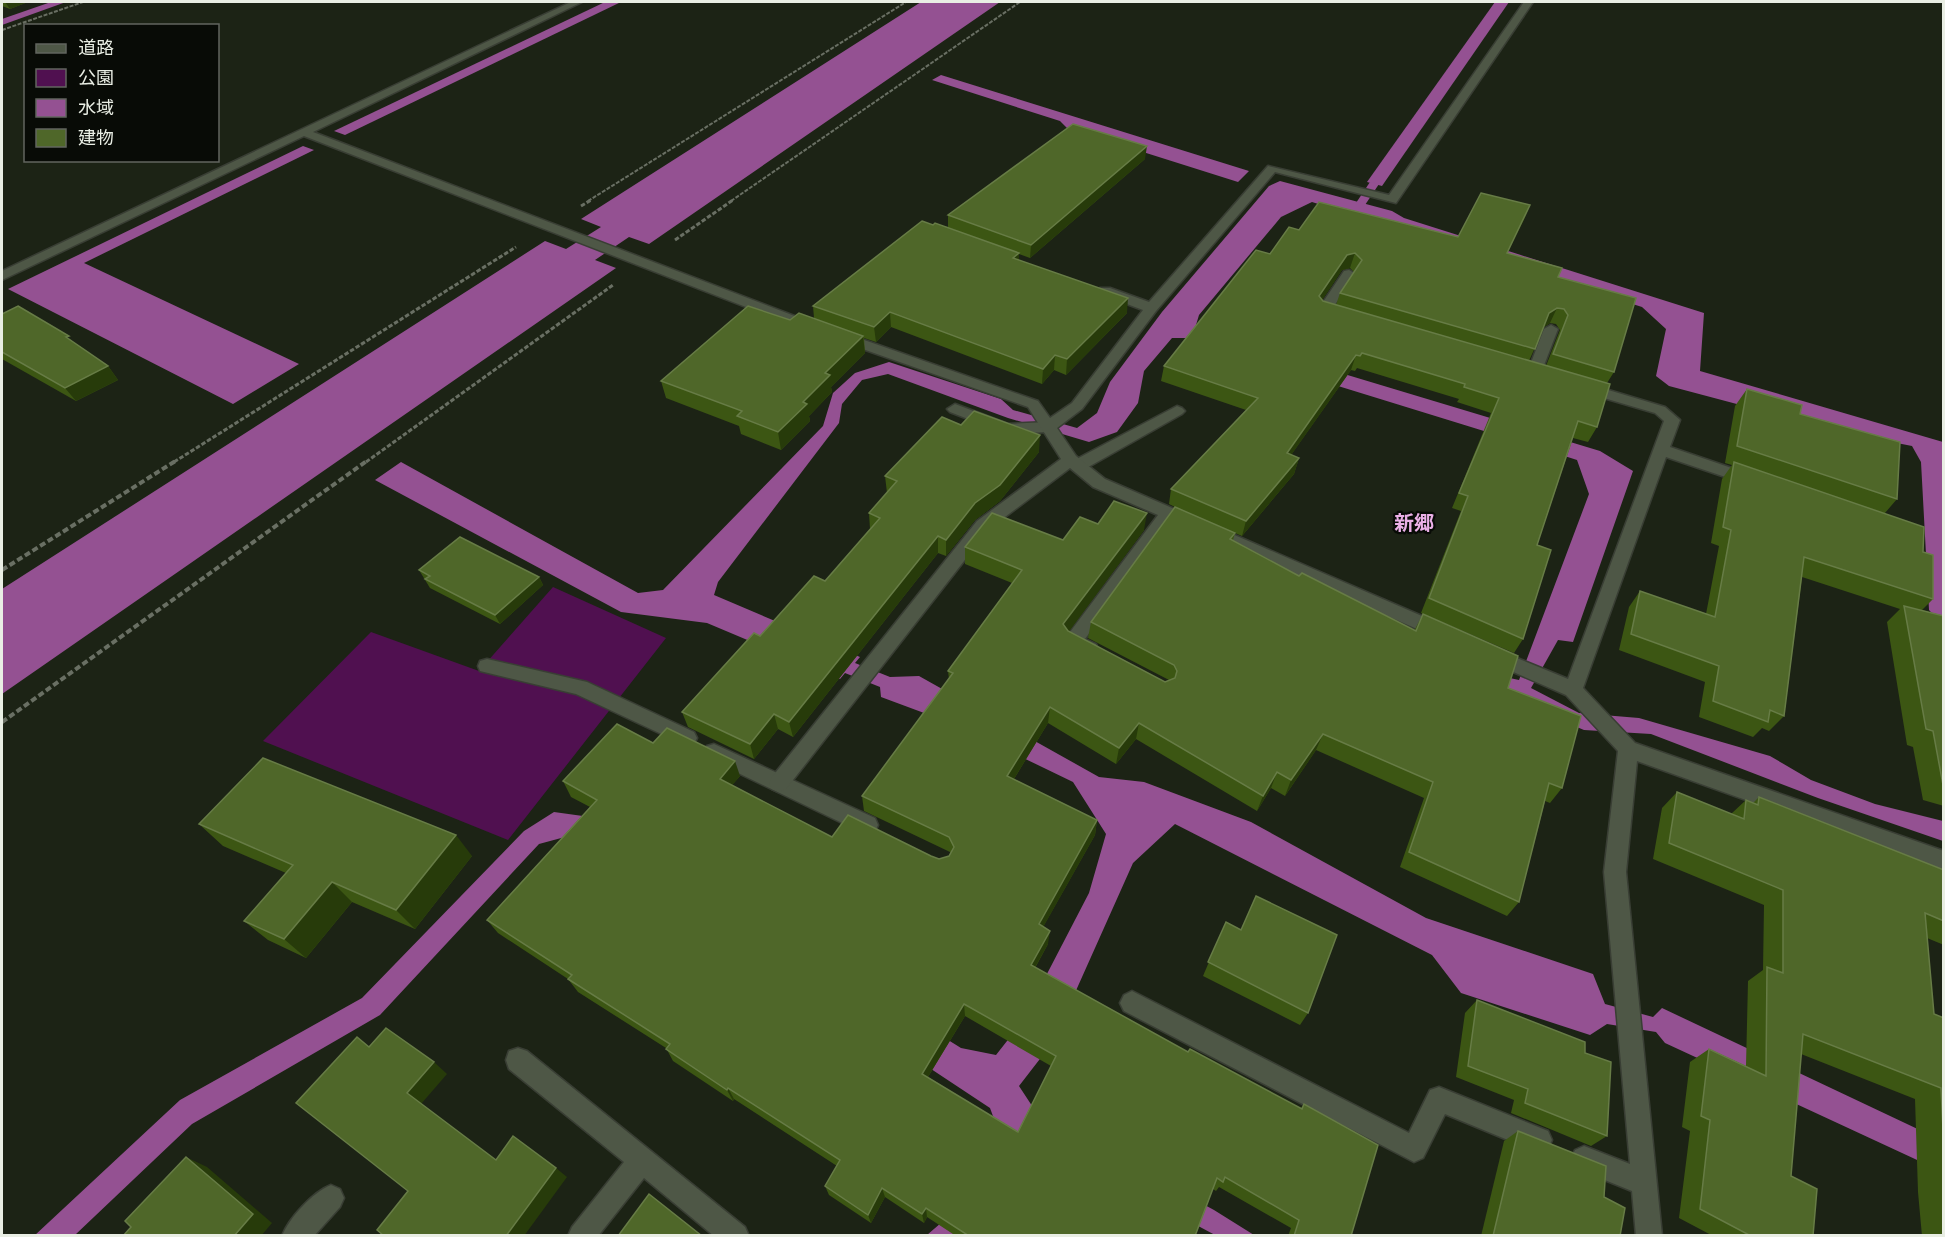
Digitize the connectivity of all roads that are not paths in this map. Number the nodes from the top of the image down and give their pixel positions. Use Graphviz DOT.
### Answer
graph roads {
  1 [pos="577,2"];
  2 [pos="1528,2"];
  3 [pos="303,132"];
  4 [pos="1349,274"];
  5 [pos="2,276"];
  6 [pos="1095,288"];
  7 [pos="1151,308"];
  8 [pos="1357,321"];
  9 [pos="1551,328"];
  10 [pos="1534,373"];
  11 [pos="1568,383"];
  12 [pos="955,409"];
  13 [pos="1177,411"];
  14 [pos="1052,432"];
  15 [pos="1661,450"];
  16 [pos="1074,463"];
  17 [pos="1763,484"];
  18 [pos="1169,512"];
  19 [pos="1455,638"];
  20 [pos="1475,647"];
  21 [pos="1103,657"];
  22 [pos="487,666"];
  23 [pos="1580,698"];
  24 [pos="1624,744"];
  25 [pos="779,783"];
  26 [pos="880,831"];
  27 [pos="1944,861"];
  28 [pos="1132,1003"];
  29 [pos="518,1060"];
  30 [pos="642,1160"];
  31 [pos="1646,1184"];
  32 [pos="331,1198"];
  33 [pos="295,1236"];
  34 [pos="581,1236"];
  35 [pos="736,1236"];
  36 [pos="1649,1236"];
  1 -- 3 [label="street"];
  2 -- 7 [label="street"];
  3 -- 5 [label="street"];
  3 -- 14 [label="street"];
  4 -- 8 [label="street"];
  6 -- 7 [label="street"];
  7 -- 14 [label="street"];
  9 -- 10 [label="street"];
  11 -- 15 [label="street"];
  12 -- 14 [label="street"];
  13 -- 16 [label="street"];
  14 -- 16 [label="street"];
  15 -- 17 [label="street"];
  15 -- 23 [label="street"];
  16 -- 18 [label="street"];
  16 -- 25 [label="street"];
  18 -- 19 [label="street"];
  18 -- 21 [label="street"];
  20 -- 23 [label="street"];
  22 -- 25 [label="street"];
  23 -- 24 [label="street"];
  24 -- 27 [label="street"];
  24 -- 31 [label="street"];
  25 -- 26 [label="street"];
  28 -- 31 [label="street"];
  29 -- 30 [label="street"];
  30 -- 34 [label="street"];
  30 -- 35 [label="street"];
  31 -- 36 [label="street"];
  32 -- 33 [label="street"];
}
